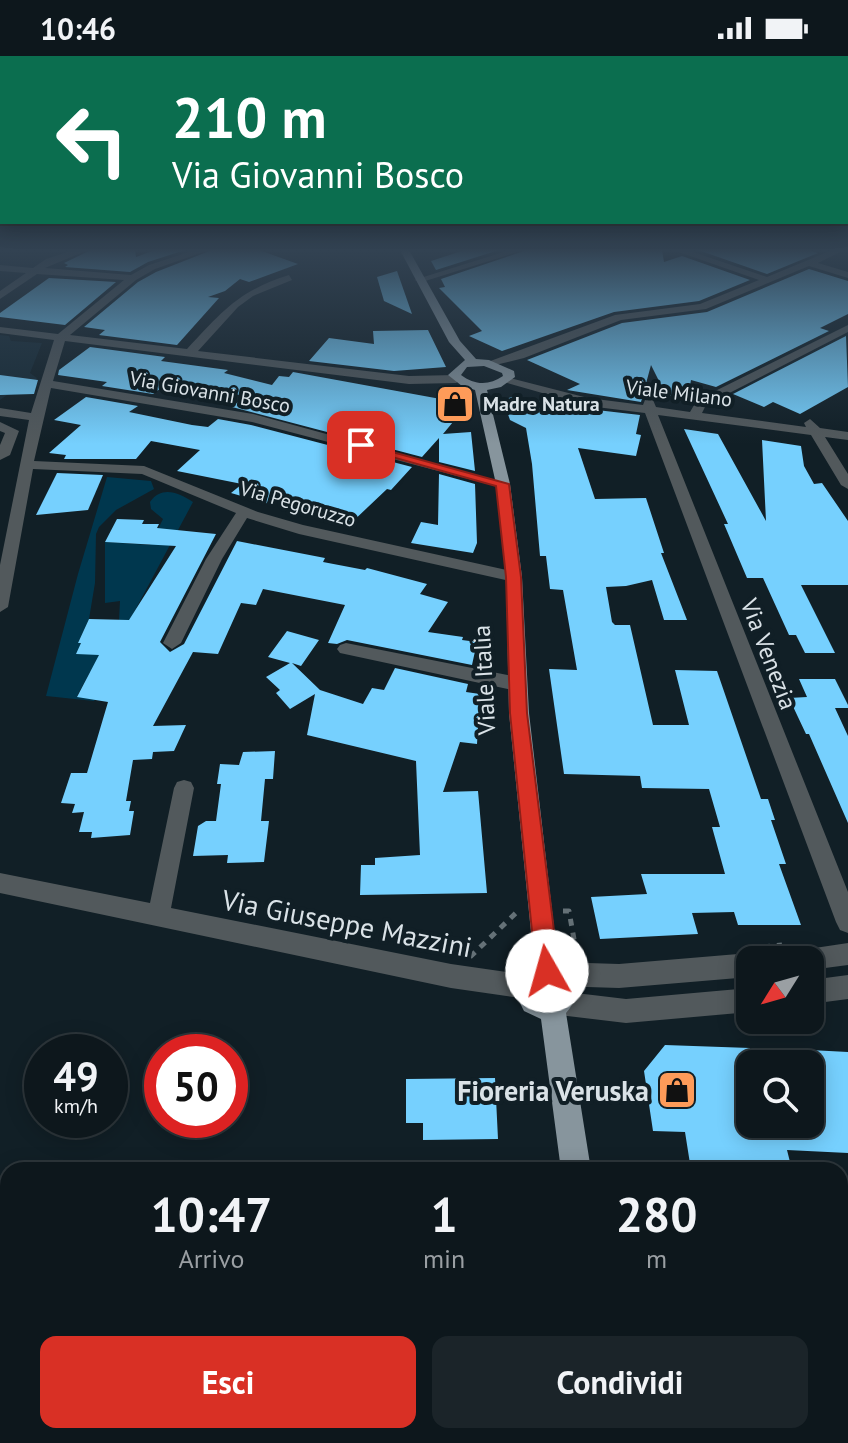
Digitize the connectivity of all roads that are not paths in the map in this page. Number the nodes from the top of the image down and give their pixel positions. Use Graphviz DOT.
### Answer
graph roads {
  1 [pos="88,315"];
  2 [pos="225,315"];
  3 [pos="439,315"];
  4 [pos="638,315"];
  5 [pos="848,328"];
  6 [pos="0,330"];
  7 [pos="60,338"];
  8 [pos="190,353"];
  9 [pos="520,356"];
  10 [pos="472,362"];
  11 [pos="491,363"];
  12 [pos="507,374"];
  13 [pos="456,379"];
  14 [pos="47,384"];
  15 [pos="480,386"];
  16 [pos="649,406"];
  17 [pos="0,412"];
  18 [pos="695,412"];
  19 [pos="36,417"];
  20 [pos="0,426"];
  21 [pos="812,427"];
  22 [pos="848,427"];
  23 [pos="848,436"];
  24 [pos="0,456"];
  25 [pos="27,465"];
  26 [pos="503,484"];
  27 [pos="848,485"];
  28 [pos="244,511"];
  29 [pos="514,577"];
  30 [pos="2,589"];
  31 [pos="0,607"];
  32 [pos="172,643"];
  33 [pos="346,649"];
  34 [pos="517,684"];
  35 [pos="184,788"];
  36 [pos="0,883"];
  37 [pos="156,915"];
  38 [pos="848,922"];
  39 [pos="824,953"];
  40 [pos="848,954"];
  41 [pos="736,959"];
  42 [pos="552,972"];
  43 [pos="527,987"];
  44 [pos="848,987"];
  45 [pos="824,990"];
  46 [pos="736,1002"];
  47 [pos="556,1005"];
  48 [pos="575,1162"];
  1 -- 7 [label="street"];
  2 -- 8 [label="street"];
  3 -- 10 [label="main road"];
  4 -- 9 [label="street"];
  5 -- 18 [label="street"];
  6 -- 7 [label="street"];
  7 -- 8 [label="street"];
  7 -- 14 [label="street"];
  8 -- 13 [label="street"];
  9 -- 11 [label="street"];
  9 -- 12 [label="street"];
  10 -- 11 [label="main road"];
  10 -- 13 [label="main road"];
  11 -- 12 [label="main road"];
  12 -- 15 [label="main road"];
  12 -- 16 [label="street, Viale Milano"];
  13 -- 15 [label="main road"];
  14 -- 19 [label="street"];
  14 -- 26 [label="street, Via Giovanni Bosco"];
  15 -- 26 [label="main road, Viale Italia"];
  16 -- 18 [label="street, Viale Milano"];
  16 -- 38 [label="street, Via Venezia"];
  17 -- 19 [label="street"];
  18 -- 21 [label="street, Viale Milano"];
  19 -- 25 [label="street"];
  20 -- 24 [label="street"];
  21 -- 22 [label="street, Viale Milano"];
  21 -- 23 [label="street, Viale Milano"];
  21 -- 27 [label="street"];
  25 -- 28 [label="street, Via Pegoruzzo"];
  25 -- 30 [label="street"];
  26 -- 29 [label="main road, Viale Italia"];
  28 -- 29 [label="street, Via Pegoruzzo"];
  28 -- 32 [label="street"];
  29 -- 34 [label="main road, Viale Italia"];
  30 -- 31 [label="street"];
  33 -- 34 [label="street"];
  34 -- 42 [label="main road, Viale Italia"];
  35 -- 37 [label="street"];
  36 -- 37 [label="street, Via Giuseppe Mazzini"];
  37 -- 43 [label="street, Via Giuseppe Mazzini"];
  39 -- 40 [label="street"];
  41 -- 42 [label="street"];
  42 -- 43 [label="main road"];
  42 -- 47 [label="main road"];
  43 -- 47 [label="main road"];
  44 -- 45 [label="street"];
  46 -- 47 [label="street"];
  47 -- 48 [label="main road"];
}
